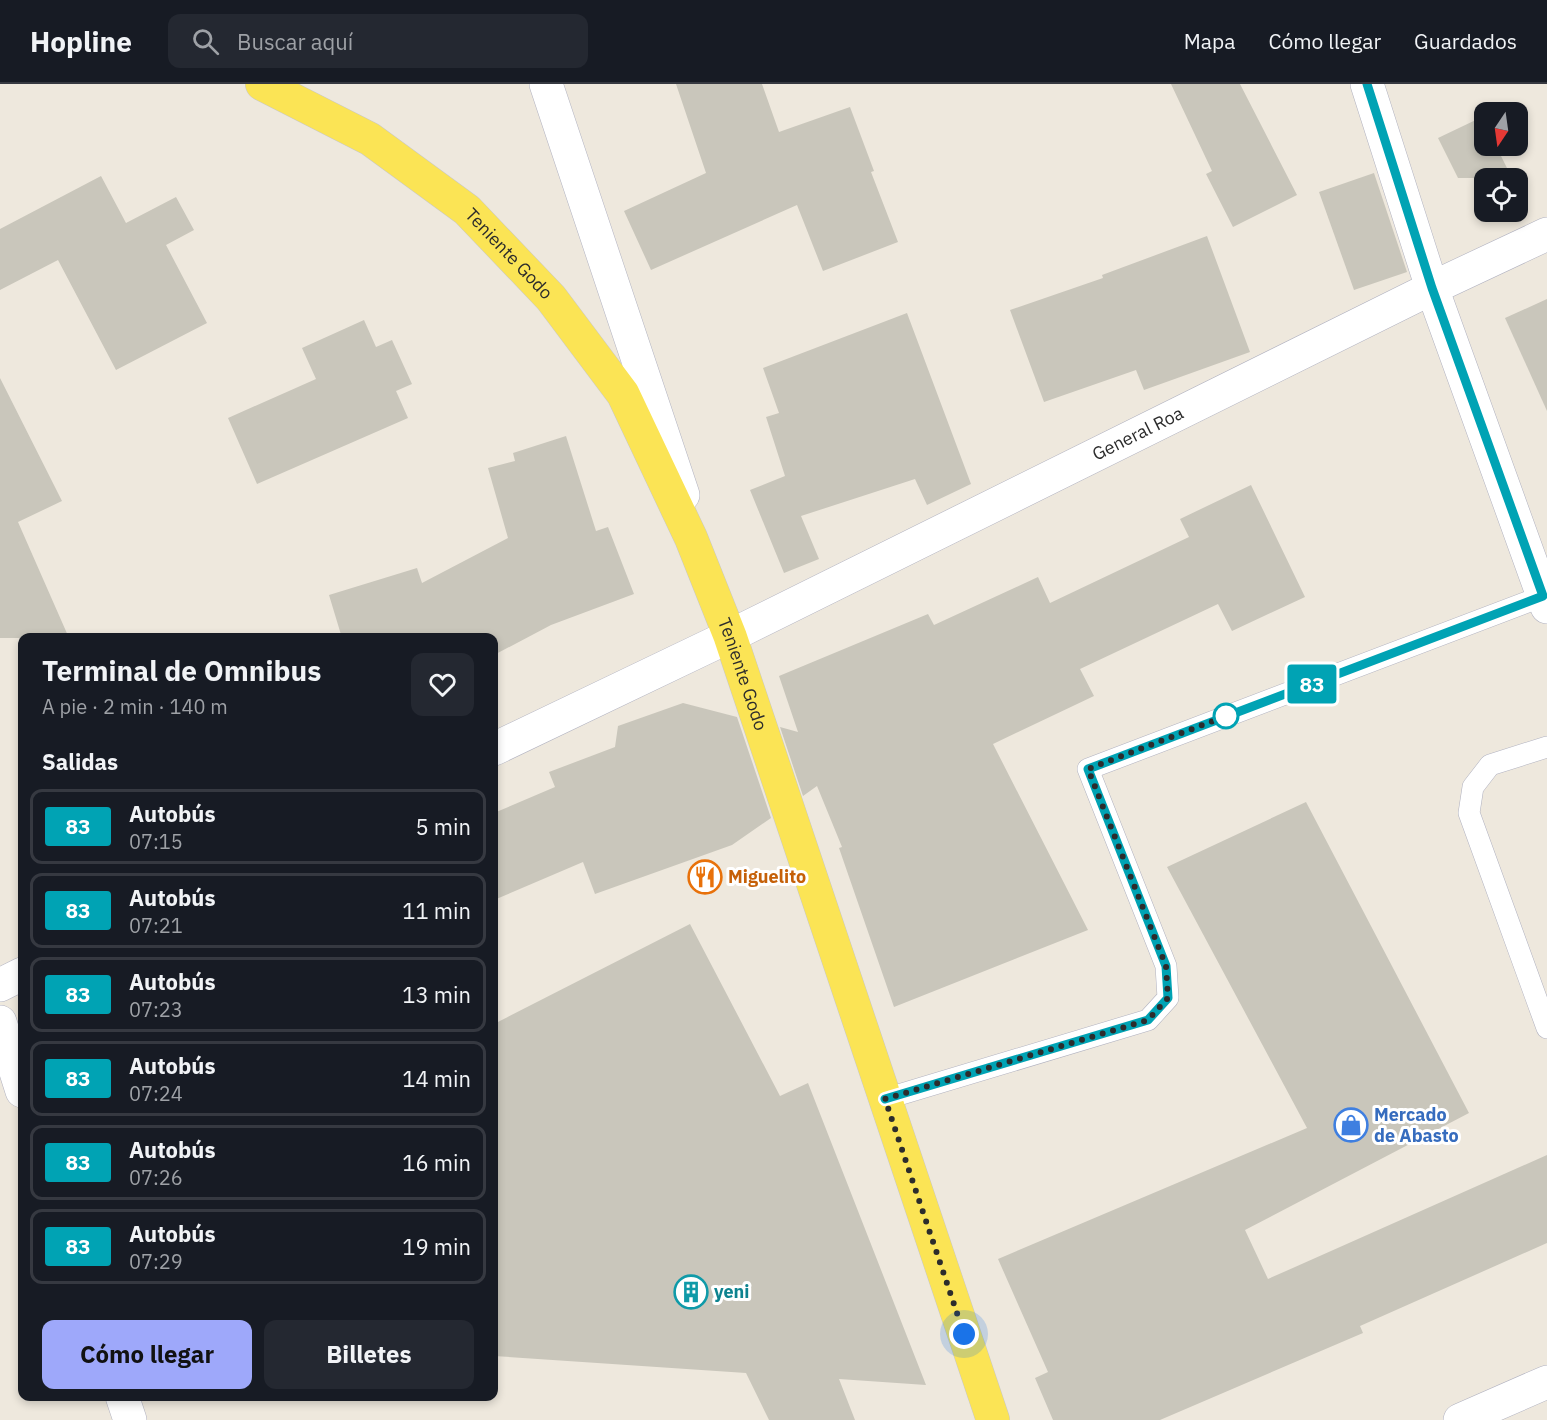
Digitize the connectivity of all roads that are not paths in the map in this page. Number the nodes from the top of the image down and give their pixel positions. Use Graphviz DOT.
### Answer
graph roads {
  1 [pos="262,84"];
  2 [pos="546,84"];
  3 [pos="1367,84"];
  4 [pos="1547,234"];
  5 [pos="1432,288"];
  6 [pos="1545,602"];
  7 [pos="730,636"];
  8 [pos="498,747"];
  9 [pos="1547,747"];
  10 [pos="18,976"];
  11 [pos="0,985"];
  12 [pos="0,1022"];
  13 [pos="1547,1028"];
  14 [pos="18,1078"];
  15 [pos="885,1099"];
  16 [pos="1547,1382"];
  17 [pos="124,1401"];
  18 [pos="130,1420"];
  19 [pos="993,1420"];
  20 [pos="1460,1420"];
  1 -- 7 [label="main road, Teniente Godo"];
  2 -- 7 [label="street"];
  3 -- 5 [label="street"];
  4 -- 5 [label="street, General Roa"];
  5 -- 6 [label="street"];
  5 -- 7 [label="street, General Roa"];
  6 -- 15 [label="lane"];
  7 -- 8 [label="street, General Roa"];
  7 -- 15 [label="main road, Teniente Godo"];
  9 -- 13 [label="lane"];
  10 -- 11 [label="street"];
  12 -- 14 [label="street"];
  15 -- 19 [label="main road, Teniente Godo"];
  16 -- 20 [label="street"];
  17 -- 18 [label="street"];
}
